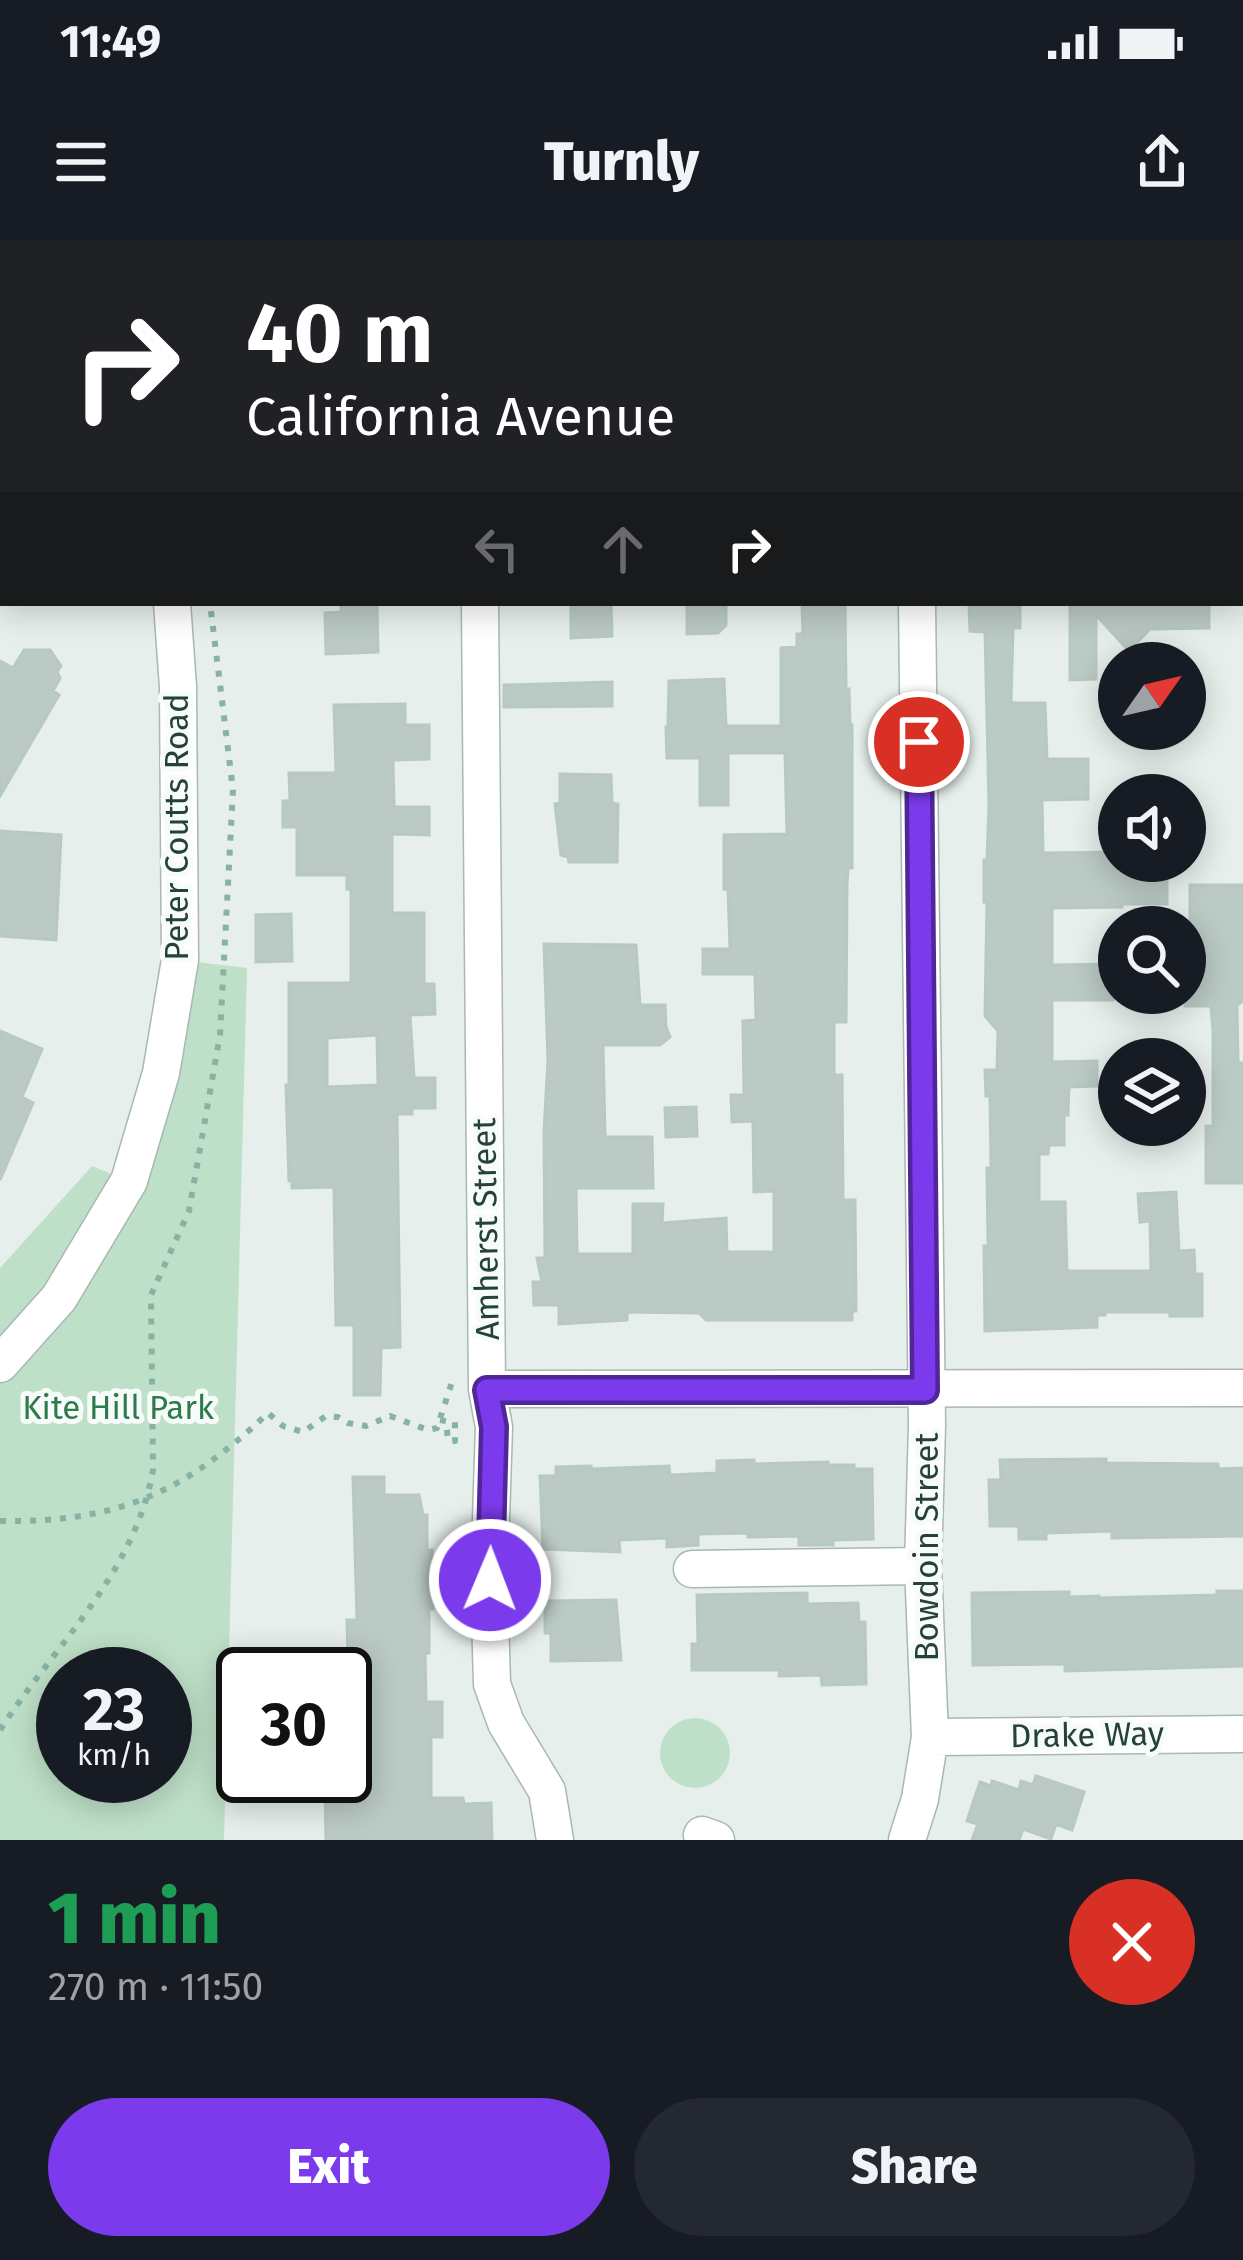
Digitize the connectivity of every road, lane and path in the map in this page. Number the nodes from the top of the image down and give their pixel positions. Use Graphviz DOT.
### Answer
graph roads {
  1 [pos="172,606"];
  2 [pos="480,606"];
  3 [pos="917,606"];
  4 [pos="0,1364"];
  5 [pos="487,1383"];
  6 [pos="1243,1388"];
  7 [pos="925,1390"];
  8 [pos="440,1420"];
  9 [pos="465,1420"];
  10 [pos="148,1497"];
  11 [pos="0,1522"];
  12 [pos="923,1566"];
  13 [pos="692,1569"];
  14 [pos="0,1730"];
  15 [pos="1243,1734"];
  16 [pos="930,1737"];
  17 [pos="555,1840"];
  18 [pos="907,1840"];
  1 -- 4 [label="street, Peter Coutts Road"];
  2 -- 5 [label="street, Amherst Street"];
  3 -- 7 [label="street, Bowdoin Street"];
  5 -- 7 [label="street"];
  5 -- 8 [label="path"];
  5 -- 17 [label="street, Amherst Street"];
  6 -- 7 [label="street"];
  7 -- 12 [label="street, Bowdoin Street"];
  8 -- 9 [label="path"];
  8 -- 10 [label="path"];
  10 -- 11 [label="path"];
  10 -- 14 [label="path"];
  12 -- 13 [label="street"];
  12 -- 16 [label="street, Bowdoin Street"];
  15 -- 16 [label="street, Drake Way"];
  16 -- 18 [label="street, Bowdoin Street"];
}
